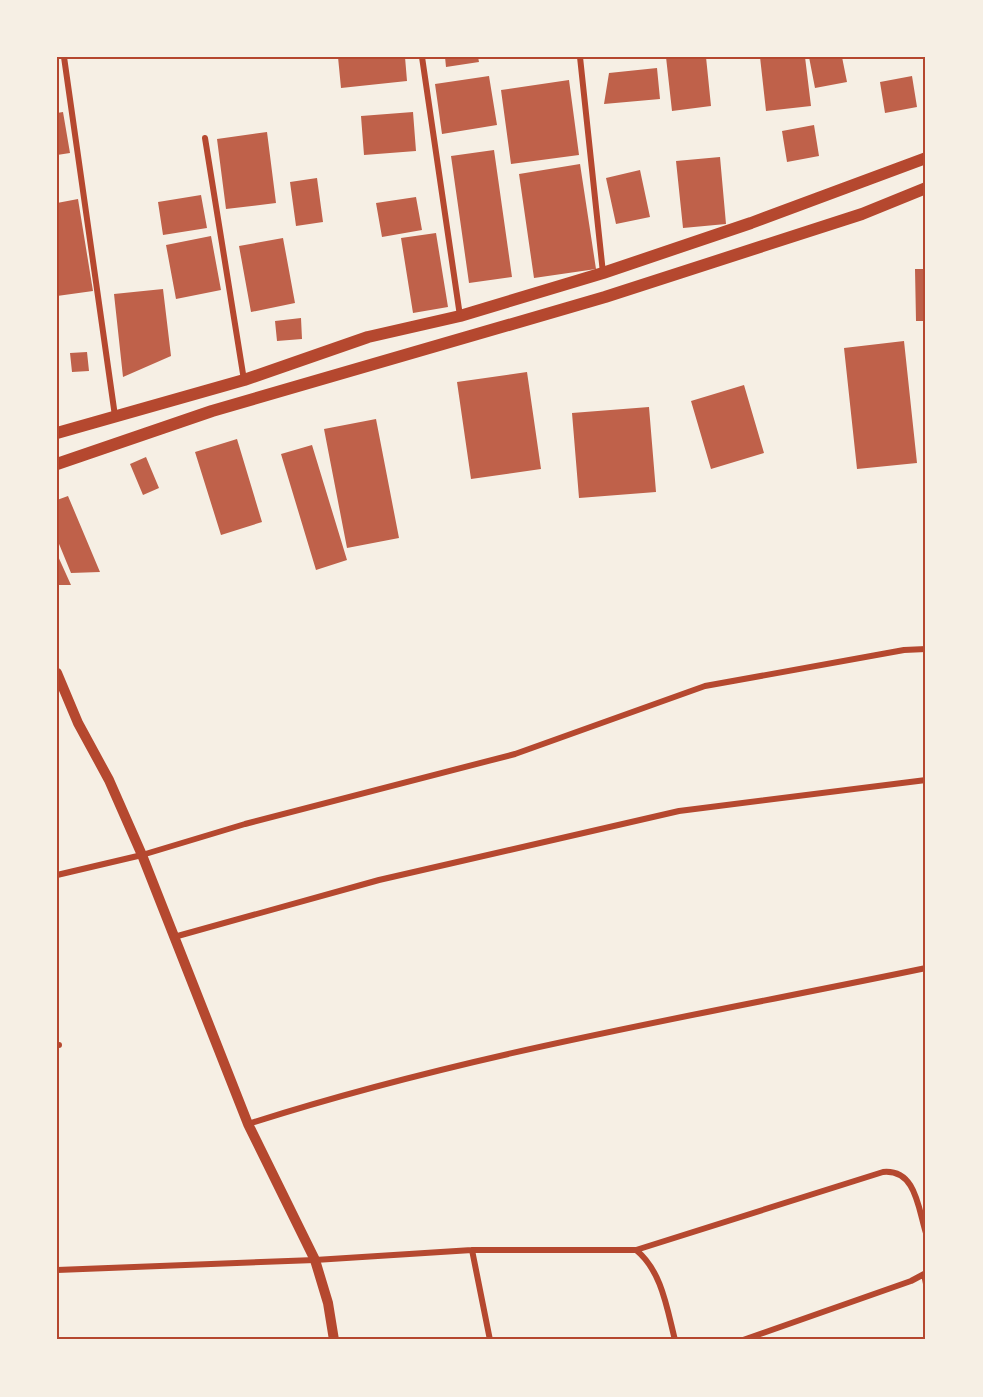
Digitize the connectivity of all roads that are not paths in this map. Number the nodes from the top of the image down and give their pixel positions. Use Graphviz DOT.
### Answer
graph roads {
  1 [pos="64,57"];
  2 [pos="422,57"];
  3 [pos="580,57"];
  4 [pos="205,138"];
  5 [pos="926,158"];
  6 [pos="926,188"];
  7 [pos="603,273"];
  8 [pos="460,316"];
  9 [pos="244,380"];
  10 [pos="115,416"];
  11 [pos="57,433"];
  12 [pos="57,464"];
  13 [pos="926,649"];
  14 [pos="57,674"];
  15 [pos="926,780"];
  16 [pos="142,855"];
  17 [pos="57,875"];
  18 [pos="174,937"];
  19 [pos="926,968"];
  20 [pos="248,1124"];
  21 [pos="926,1233"];
  22 [pos="472,1250"];
  23 [pos="636,1250"];
  24 [pos="315,1260"];
  25 [pos="57,1270"];
  26 [pos="925,1273"];
  27 [pos="926,1284"];
  28 [pos="334,1340"];
  29 [pos="490,1340"];
  30 [pos="675,1340"];
  31 [pos="743,1340"];
  1 -- 10 [label="street"];
  2 -- 8 [label="street"];
  3 -- 7 [label="street"];
  4 -- 9 [label="street"];
  5 -- 7 [label="main road"];
  6 -- 12 [label="main road"];
  7 -- 8 [label="main road"];
  8 -- 9 [label="main road"];
  9 -- 10 [label="main road"];
  10 -- 11 [label="main road"];
  13 -- 16 [label="street"];
  14 -- 16 [label="street"];
  15 -- 18 [label="street"];
  16 -- 17 [label="street"];
  16 -- 18 [label="street"];
  18 -- 20 [label="street"];
  19 -- 20 [label="street"];
  20 -- 24 [label="street"];
  21 -- 23 [label="street"];
  22 -- 23 [label="street"];
  22 -- 24 [label="street"];
  22 -- 29 [label="street"];
  23 -- 30 [label="street"];
  24 -- 25 [label="street"];
  24 -- 28 [label="street"];
  26 -- 27 [label="street"];
  26 -- 31 [label="street"];
}
